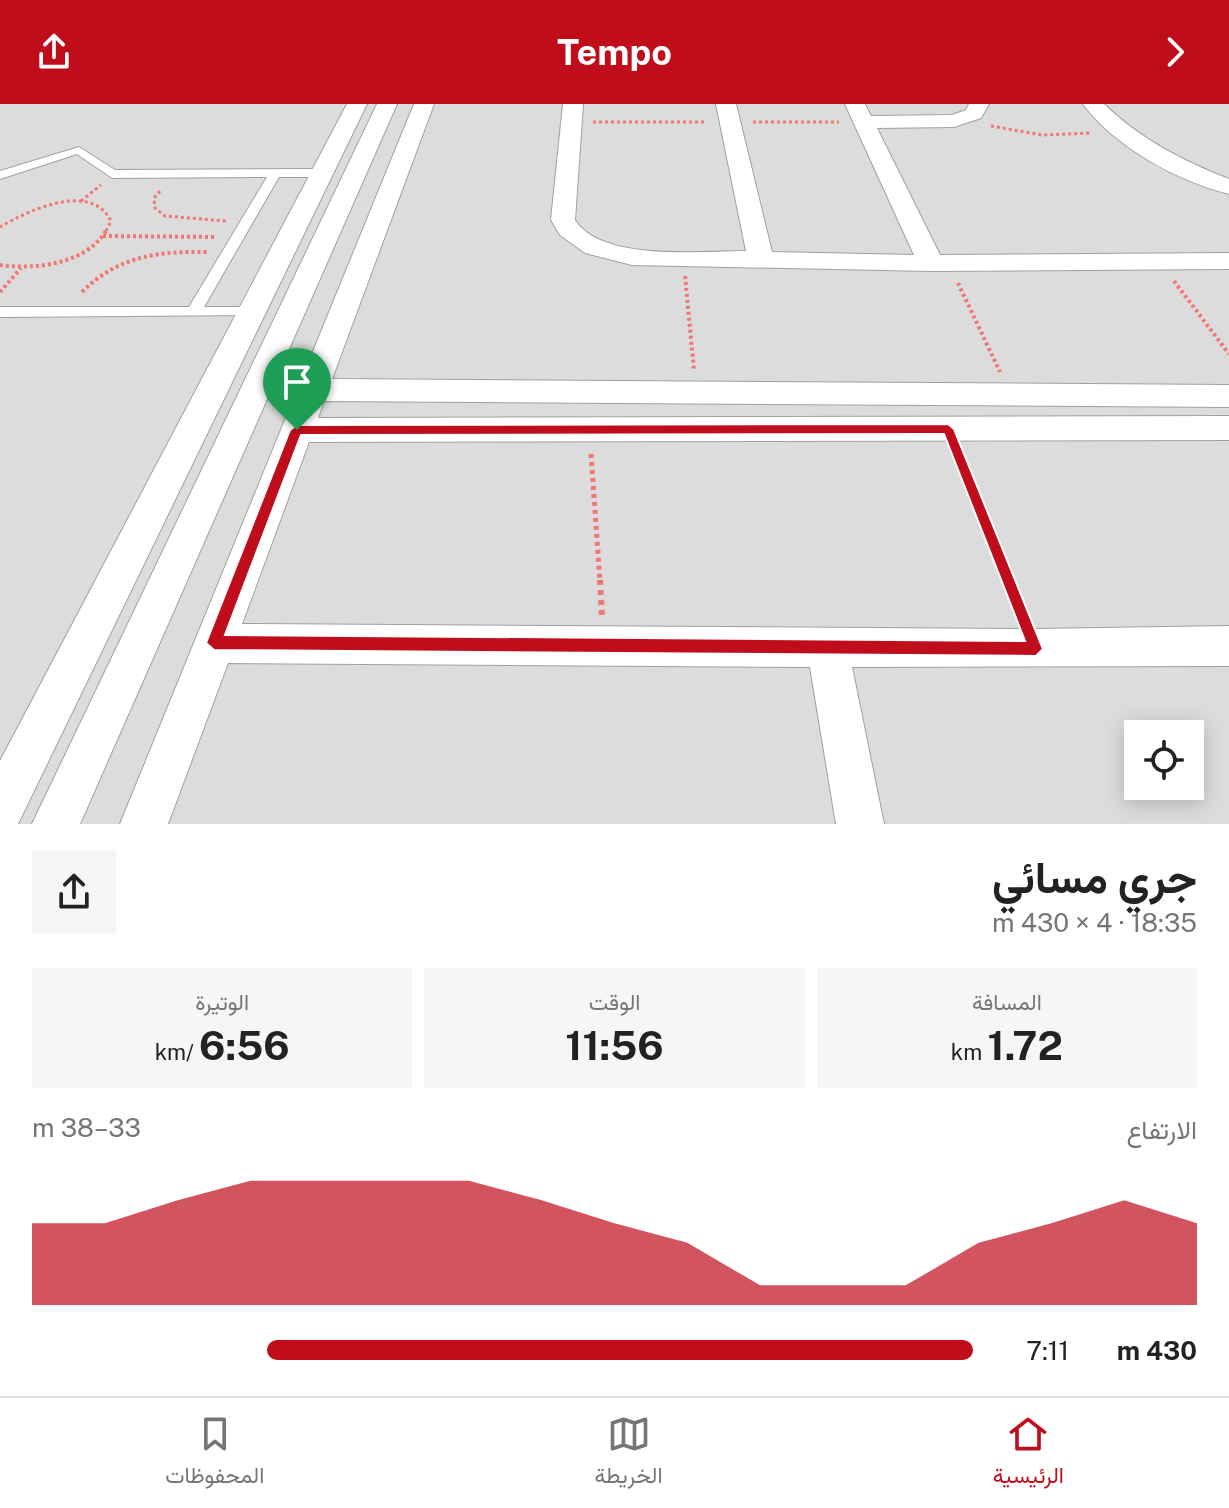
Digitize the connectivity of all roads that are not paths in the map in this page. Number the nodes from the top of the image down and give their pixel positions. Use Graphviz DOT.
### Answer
graph roads {
  1 [pos="357,104"];
  2 [pos="387,104"];
  3 [pos="424,104"];
  4 [pos="573,104"];
  5 [pos="726,104"];
  6 [pos="1093,104"];
  7 [pos="1116,104"];
  8 [pos="973,111"];
  9 [pos="860,113"];
  10 [pos="1229,172"];
  11 [pos="275,173"];
  12 [pos="322,173"];
  13 [pos="0,175"];
  14 [pos="1229,187"];
  15 [pos="761,261"];
  16 [pos="1229,261"];
  17 [pos="940,263"];
  18 [pos="0,312"];
  19 [pos="194,312"];
  20 [pos="251,312"];
  21 [pos="286,320"];
  22 [pos="341,320"];
  23 [pos="313,390"];
  24 [pos="1229,396"];
  25 [pos="1229,428"];
  26 [pos="297,430"];
  27 [pos="214,643"];
  28 [pos="827,646"];
  29 [pos="1229,646"];
  30 [pos="0,809"];
  31 [pos="56,824"];
  32 [pos="144,824"];
  33 [pos="860,824"];
  1 -- 12 [label="street"];
  2 -- 21 [label="street"];
  3 -- 22 [label="street"];
  4 -- 15 [label="street"];
  5 -- 15 [label="street"];
  6 -- 14 [label="street"];
  7 -- 10 [label="street"];
  8 -- 9 [label="street"];
  9 -- 17 [label="street"];
  11 -- 12 [label="lane"];
  11 -- 13 [label="lane"];
  11 -- 19 [label="lane"];
  12 -- 20 [label="street"];
  15 -- 17 [label="street"];
  16 -- 17 [label="street"];
  18 -- 19 [label="lane"];
  19 -- 20 [label="lane"];
  20 -- 30 [label="street"];
  21 -- 22 [label="street"];
  21 -- 31 [label="street"];
  22 -- 23 [label="street"];
  23 -- 24 [label="street"];
  23 -- 26 [label="street"];
  25 -- 26 [label="street"];
  26 -- 27 [label="street"];
  27 -- 28 [label="street"];
  27 -- 32 [label="street"];
  28 -- 29 [label="street"];
  28 -- 33 [label="street"];
}
